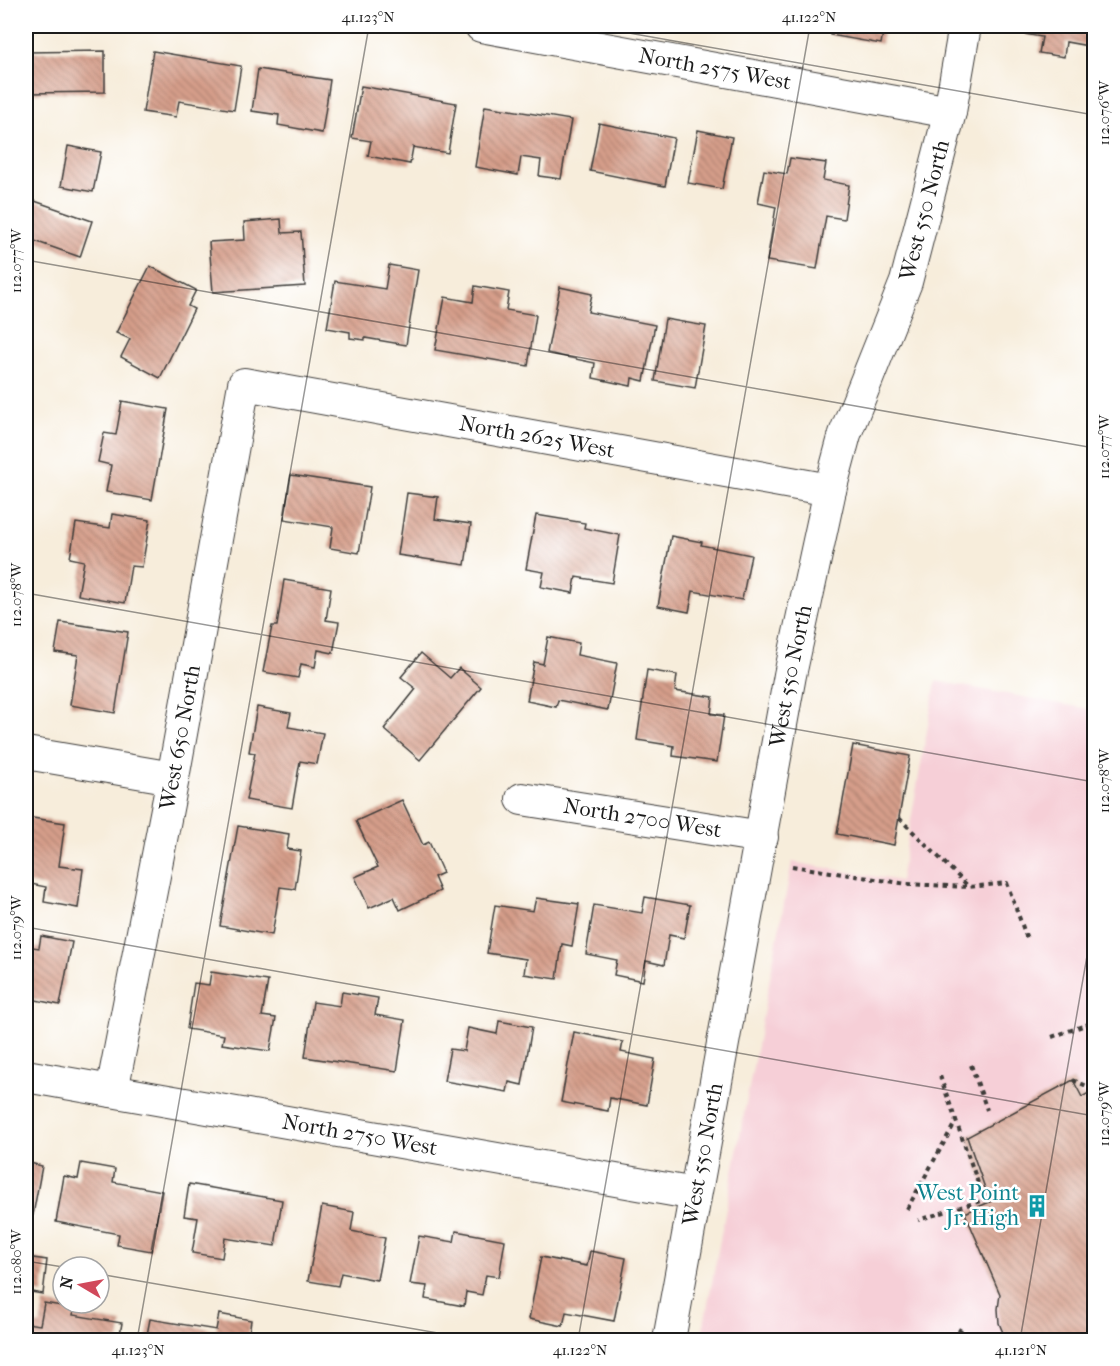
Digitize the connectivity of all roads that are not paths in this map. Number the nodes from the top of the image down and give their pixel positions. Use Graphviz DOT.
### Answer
graph roads {
  1 [pos="481,26"];
  2 [pos="965,26"];
  3 [pos="630,38"];
  4 [pos="950,112"];
  5 [pos="244,384"];
  6 [pos="830,490"];
  7 [pos="26,753"];
  8 [pos="173,778"];
  9 [pos="522,799"];
  10 [pos="762,837"];
  11 [pos="26,1076"];
  12 [pos="112,1091"];
  13 [pos="695,1194"];
  14 [pos="669,1341"];
  1 -- 3 [label="street, North 2575 West"];
  2 -- 4 [label="street, West 550 North"];
  3 -- 4 [label="street, North 2575 West"];
  4 -- 6 [label="street, West 550 North"];
  5 -- 6 [label="street, North 2625 West"];
  5 -- 8 [label="street, West 650 North"];
  6 -- 10 [label="street, West 550 North"];
  7 -- 8 [label="street"];
  8 -- 12 [label="street, West 650 North"];
  9 -- 10 [label="street, North 2700 West"];
  10 -- 13 [label="street, West 550 North"];
  11 -- 12 [label="street, North 2750 West"];
  12 -- 13 [label="street, North 2750 West"];
  13 -- 14 [label="street, West 550 North"];
}
